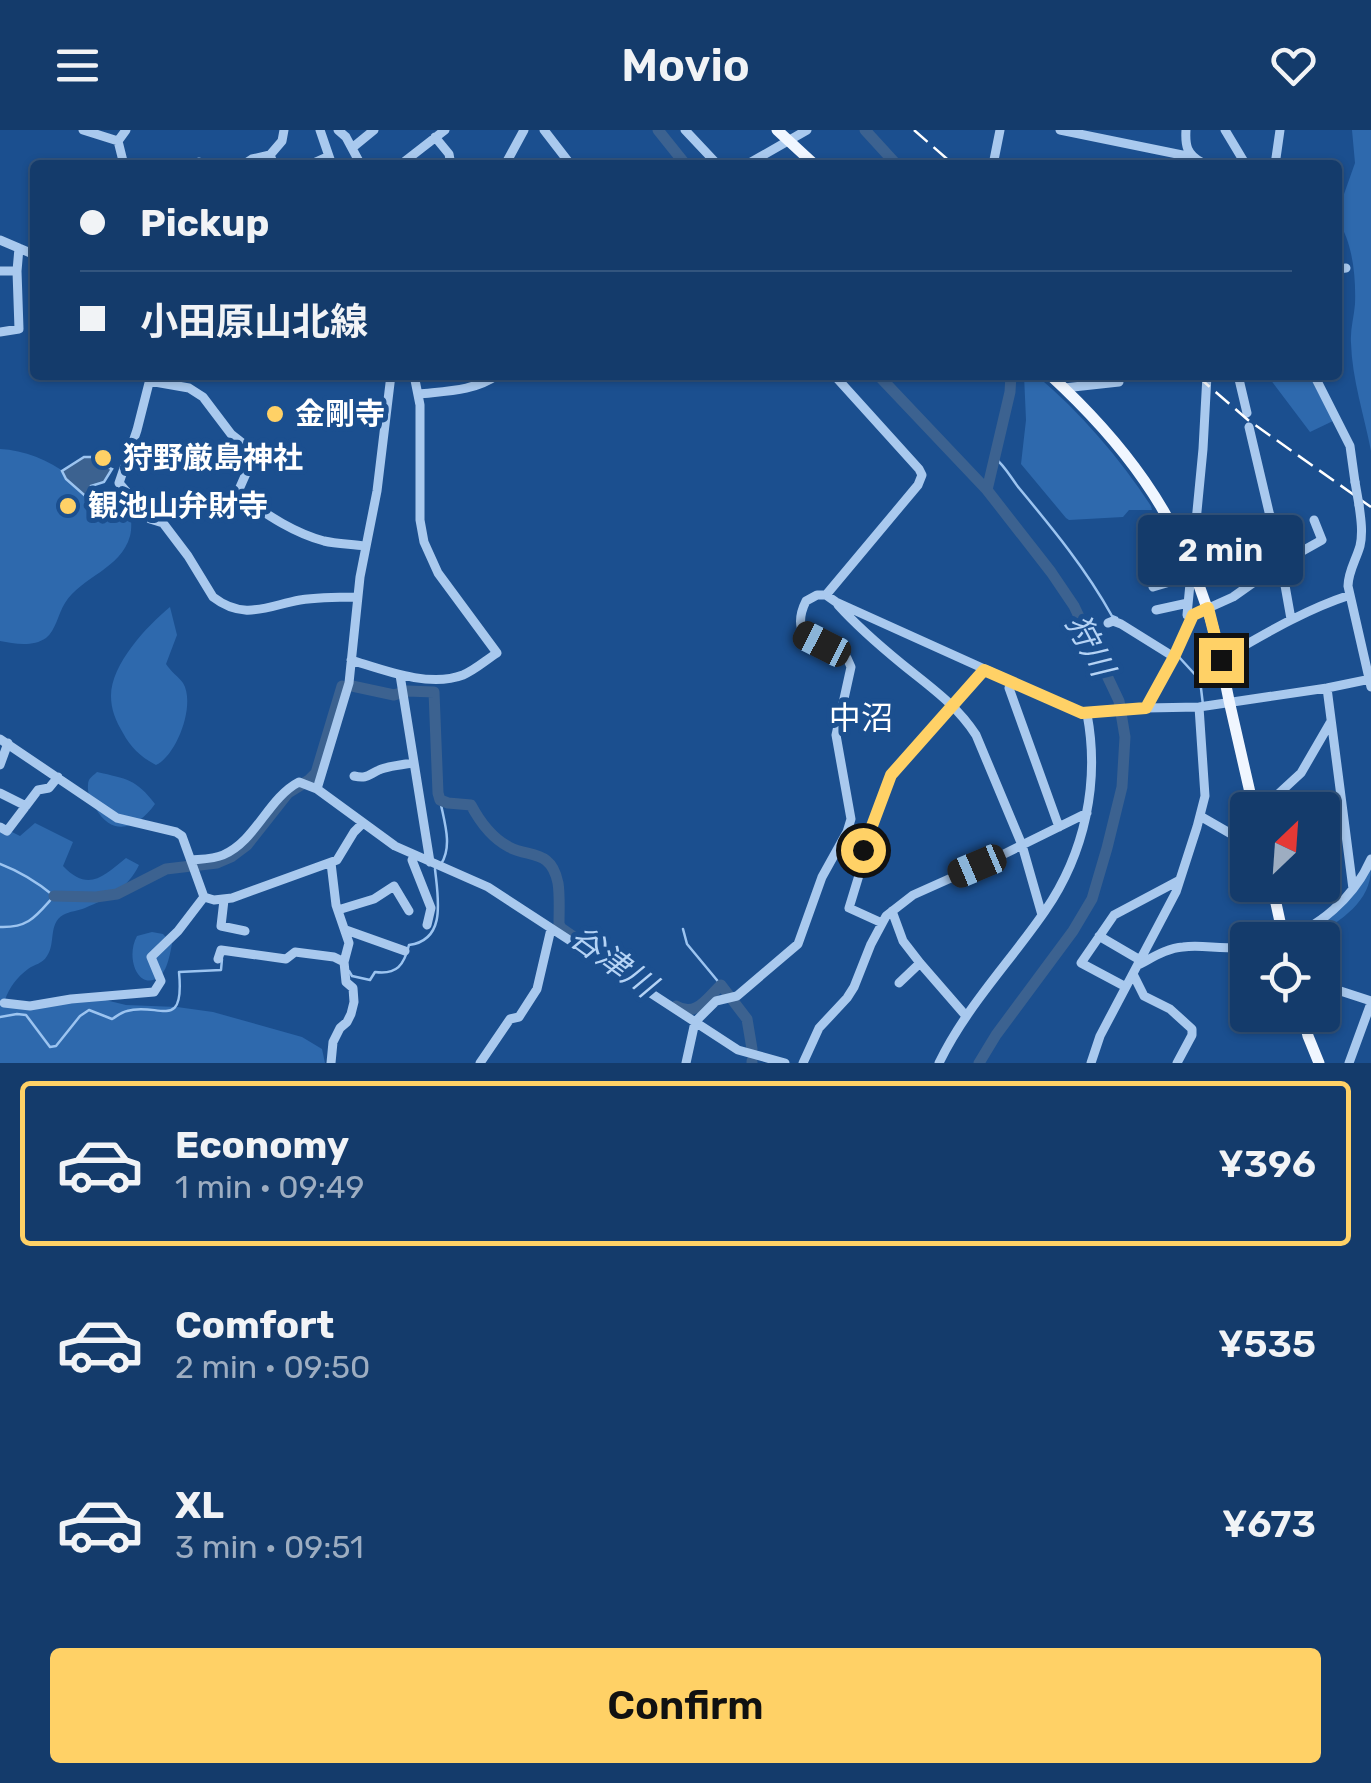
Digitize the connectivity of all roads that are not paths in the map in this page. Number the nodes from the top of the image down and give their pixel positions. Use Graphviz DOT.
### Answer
graph roads {
  1 [pos="83,130"];
  2 [pos="126,130"];
  3 [pos="284,130"];
  4 [pos="320,130"];
  5 [pos="338,130"];
  6 [pos="445,130"];
  7 [pos="524,130"];
  8 [pos="544,130"];
  9 [pos="685,130"];
  10 [pos="777,130"];
  11 [pos="806,130"];
  12 [pos="1000,130"];
  13 [pos="1060,130"];
  14 [pos="1186,130"];
  15 [pos="1225,130"];
  16 [pos="1280,130"];
  17 [pos="372,131"];
  18 [pos="436,137"];
  19 [pos="118,140"];
  20 [pos="789,141"];
  21 [pos="352,148"];
  22 [pos="1192,157"];
  23 [pos="123,160"];
  24 [pos="272,160"];
  25 [pos="330,160"];
  26 [pos="358,160"];
  27 [pos="406,160"];
  28 [pos="450,160"];
  29 [pos="509,160"];
  30 [pos="567,160"];
  31 [pos="713,160"];
  32 [pos="755,160"];
  33 [pos="810,160"];
  34 [pos="994,160"];
  35 [pos="1197,160"];
  36 [pos="1243,160"];
  37 [pos="1276,160"];
  38 [pos="0,240"];
  39 [pos="19,248"];
  40 [pos="30,253"];
  41 [pos="0,271"];
  42 [pos="17,271"];
  43 [pos="0,332"];
  44 [pos="149,380"];
  45 [pos="158,380"];
  46 [pos="391,380"];
  47 [pos="415,380"];
  48 [pos="490,380"];
  49 [pos="839,380"];
  50 [pos="1055,380"];
  51 [pos="1207,380"];
  52 [pos="1239,380"];
  53 [pos="1317,380"];
  54 [pos="1119,382"];
  55 [pos="1064,388"];
  56 [pos="419,394"];
  57 [pos="1247,413"];
  58 [pos="1249,427"];
  59 [pos="1270,516"];
  60 [pos="1314,520"];
  61 [pos="1234,535"];
  62 [pos="365,546"];
  63 [pos="1281,564"];
  64 [pos="1190,571"];
  65 [pos="1153,586"];
  66 [pos="826,595"];
  67 [pos="1350,595"];
  68 [pos="358,597"];
  69 [pos="836,602"];
  70 [pos="1188,602"];
  71 [pos="1208,608"];
  72 [pos="1156,610"];
  73 [pos="1192,617"];
  74 [pos="1292,619"];
  75 [pos="1108,623"];
  76 [pos="1174,657"];
  77 [pos="352,660"];
  78 [pos="1221,660"];
  79 [pos="984,670"];
  80 [pos="400,675"];
  81 [pos="1012,682"];
  82 [pos="1370,682"];
  83 [pos="1326,688"];
  84 [pos="1230,703"];
  85 [pos="954,706"];
  86 [pos="1199,707"];
  87 [pos="1146,708"];
  88 [pos="1087,714"];
  89 [pos="1332,720"];
  90 [pos="4,741"];
  91 [pos="414,762"];
  92 [pos="0,765"];
  93 [pos="354,776"];
  94 [pos="58,778"];
  95 [pos="317,790"];
  96 [pos="1253,792"];
  97 [pos="1278,792"];
  98 [pos="0,794"];
  99 [pos="26,806"];
  100 [pos="1087,812"];
  101 [pos="1200,816"];
  102 [pos="363,823"];
  103 [pos="0,826"];
  104 [pos="1058,827"];
  105 [pos="1230,834"];
  106 [pos="1022,845"];
  107 [pos="414,856"];
  108 [pos="1371,858"];
  109 [pos="191,860"];
  110 [pos="430,862"];
  111 [pos="331,863"];
  112 [pos="1178,880"];
  113 [pos="1353,888"];
  114 [pos="204,897"];
  115 [pos="224,900"];
  116 [pos="338,910"];
  117 [pos="408,911"];
  118 [pos="892,911"];
  119 [pos="1042,915"];
  120 [pos="1316,922"];
  121 [pos="882,923"];
  122 [pos="427,925"];
  123 [pos="551,929"];
  124 [pos="346,930"];
  125 [pos="245,931"];
  126 [pos="1099,936"];
  127 [pos="1230,949"];
  128 [pos="405,951"];
  129 [pos="218,960"];
  130 [pos="344,962"];
  131 [pos="920,964"];
  132 [pos="1137,966"];
  133 [pos="898,983"];
  134 [pos="1126,987"];
  135 [pos="1340,991"];
  136 [pos="1371,1002"];
  137 [pos="4,1003"];
  138 [pos="966,1016"];
  139 [pos="695,1022"];
  140 [pos="1307,1032"];
  141 [pos="331,1063"];
  142 [pos="480,1063"];
  143 [pos="686,1063"];
  144 [pos="784,1063"];
  145 [pos="803,1063"];
  146 [pos="939,1063"];
  147 [pos="1091,1063"];
  148 [pos="1177,1063"];
  149 [pos="1319,1063"];
  150 [pos="1349,1063"];
  1 -- 19 [label="street"];
  2 -- 19 [label="street"];
  3 -- 24 [label="street"];
  4 -- 25 [label="street"];
  5 -- 21 [label="street"];
  6 -- 18 [label="street"];
  7 -- 29 [label="street"];
  8 -- 30 [label="street"];
  9 -- 31 [label="street"];
  10 -- 20 [label="main road"];
  11 -- 20 [label="street"];
  12 -- 34 [label="street"];
  13 -- 22 [label="street"];
  14 -- 22 [label="street"];
  15 -- 36 [label="street"];
  16 -- 37 [label="street"];
  17 -- 21 [label="street"];
  18 -- 27 [label="street"];
  18 -- 28 [label="street"];
  19 -- 23 [label="street"];
  20 -- 32 [label="street"];
  20 -- 33 [label="main road"];
  21 -- 26 [label="street"];
  22 -- 35 [label="street"];
  38 -- 39 [label="street"];
  39 -- 40 [label="street"];
  39 -- 42 [label="street"];
  41 -- 42 [label="street"];
  42 -- 43 [label="street"];
  44 -- 68 [label="street"];
  45 -- 62 [label="street"];
  46 -- 62 [label="street"];
  47 -- 56 [label="street"];
  48 -- 56 [label="street"];
  49 -- 66 [label="street"];
  50 -- 55 [label="main road"];
  51 -- 64 [label="street"];
  52 -- 57 [label="street"];
  53 -- 67 [label="street, bridge"];
  54 -- 55 [label="street"];
  55 -- 64 [label="main road"];
  56 -- 80 [label="street"];
  58 -- 59 [label="street"];
  59 -- 61 [label="street"];
  59 -- 63 [label="street"];
  60 -- 63 [label="street"];
  62 -- 68 [label="street"];
  63 -- 71 [label="street"];
  63 -- 74 [label="street"];
  64 -- 65 [label="street"];
  64 -- 70 [label="street"];
  64 -- 71 [label="main road"];
  66 -- 69 [label="street"];
  66 -- 139 [label="street"];
  67 -- 74 [label="street"];
  67 -- 82 [label="street"];
  68 -- 77 [label="street"];
  69 -- 79 [label="street"];
  69 -- 85 [label="street"];
  70 -- 72 [label="street"];
  70 -- 73 [label="street"];
  71 -- 73 [label="street"];
  71 -- 78 [label="main road"];
  73 -- 76 [label="street"];
  74 -- 78 [label="street"];
  75 -- 76 [label="street"];
  76 -- 87 [label="street"];
  77 -- 80 [label="street"];
  77 -- 95 [label="street"];
  78 -- 84 [label="main road"];
  79 -- 81 [label="street"];
  79 -- 85 [label="street"];
  80 -- 91 [label="street"];
  81 -- 88 [label="street"];
  81 -- 104 [label="street"];
  82 -- 83 [label="street"];
  83 -- 84 [label="street"];
  83 -- 89 [label="street"];
  84 -- 86 [label="street"];
  84 -- 96 [label="main road"];
  85 -- 106 [label="street"];
  85 -- 121 [label="street"];
  86 -- 87 [label="street"];
  86 -- 101 [label="street"];
  87 -- 88 [label="street"];
  88 -- 100 [label="street"];
  89 -- 97 [label="street"];
  89 -- 113 [label="street"];
  90 -- 92 [label="street"];
  90 -- 94 [label="street"];
  91 -- 93 [label="street"];
  91 -- 110 [label="street"];
  94 -- 99 [label="street"];
  94 -- 109 [label="street"];
  95 -- 102 [label="street"];
  95 -- 109 [label="street"];
  98 -- 99 [label="street"];
  99 -- 103 [label="street"];
  100 -- 104 [label="street"];
  100 -- 119 [label="street"];
  101 -- 105 [label="street"];
  101 -- 112 [label="street"];
  102 -- 107 [label="street"];
  102 -- 111 [label="street"];
  104 -- 106 [label="street"];
  106 -- 118 [label="street"];
  106 -- 119 [label="street"];
  107 -- 110 [label="street"];
  107 -- 122 [label="street"];
  108 -- 113 [label="street"];
  109 -- 114 [label="street"];
  110 -- 123 [label="street"];
  111 -- 115 [label="street"];
  111 -- 116 [label="street"];
  112 -- 126 [label="street"];
  112 -- 132 [label="street"];
  113 -- 120 [label="street"];
  114 -- 115 [label="street"];
  114 -- 137 [label="street"];
  115 -- 125 [label="street"];
  116 -- 117 [label="street"];
  116 -- 124 [label="street"];
  118 -- 121 [label="street"];
  118 -- 131 [label="street"];
  119 -- 138 [label="street"];
  121 -- 145 [label="street"];
  123 -- 139 [label="street"];
  123 -- 142 [label="street"];
  124 -- 128 [label="street"];
  124 -- 130 [label="street"];
  126 -- 132 [label="street"];
  126 -- 134 [label="street"];
  127 -- 132 [label="street"];
  129 -- 130 [label="street"];
  130 -- 141 [label="street"];
  131 -- 133 [label="street"];
  131 -- 138 [label="street"];
  132 -- 134 [label="street"];
  132 -- 148 [label="street"];
  134 -- 147 [label="street"];
  135 -- 136 [label="street"];
  136 -- 150 [label="street"];
  138 -- 146 [label="street"];
  139 -- 143 [label="street"];
  139 -- 144 [label="street"];
  140 -- 149 [label="main road"];
}
